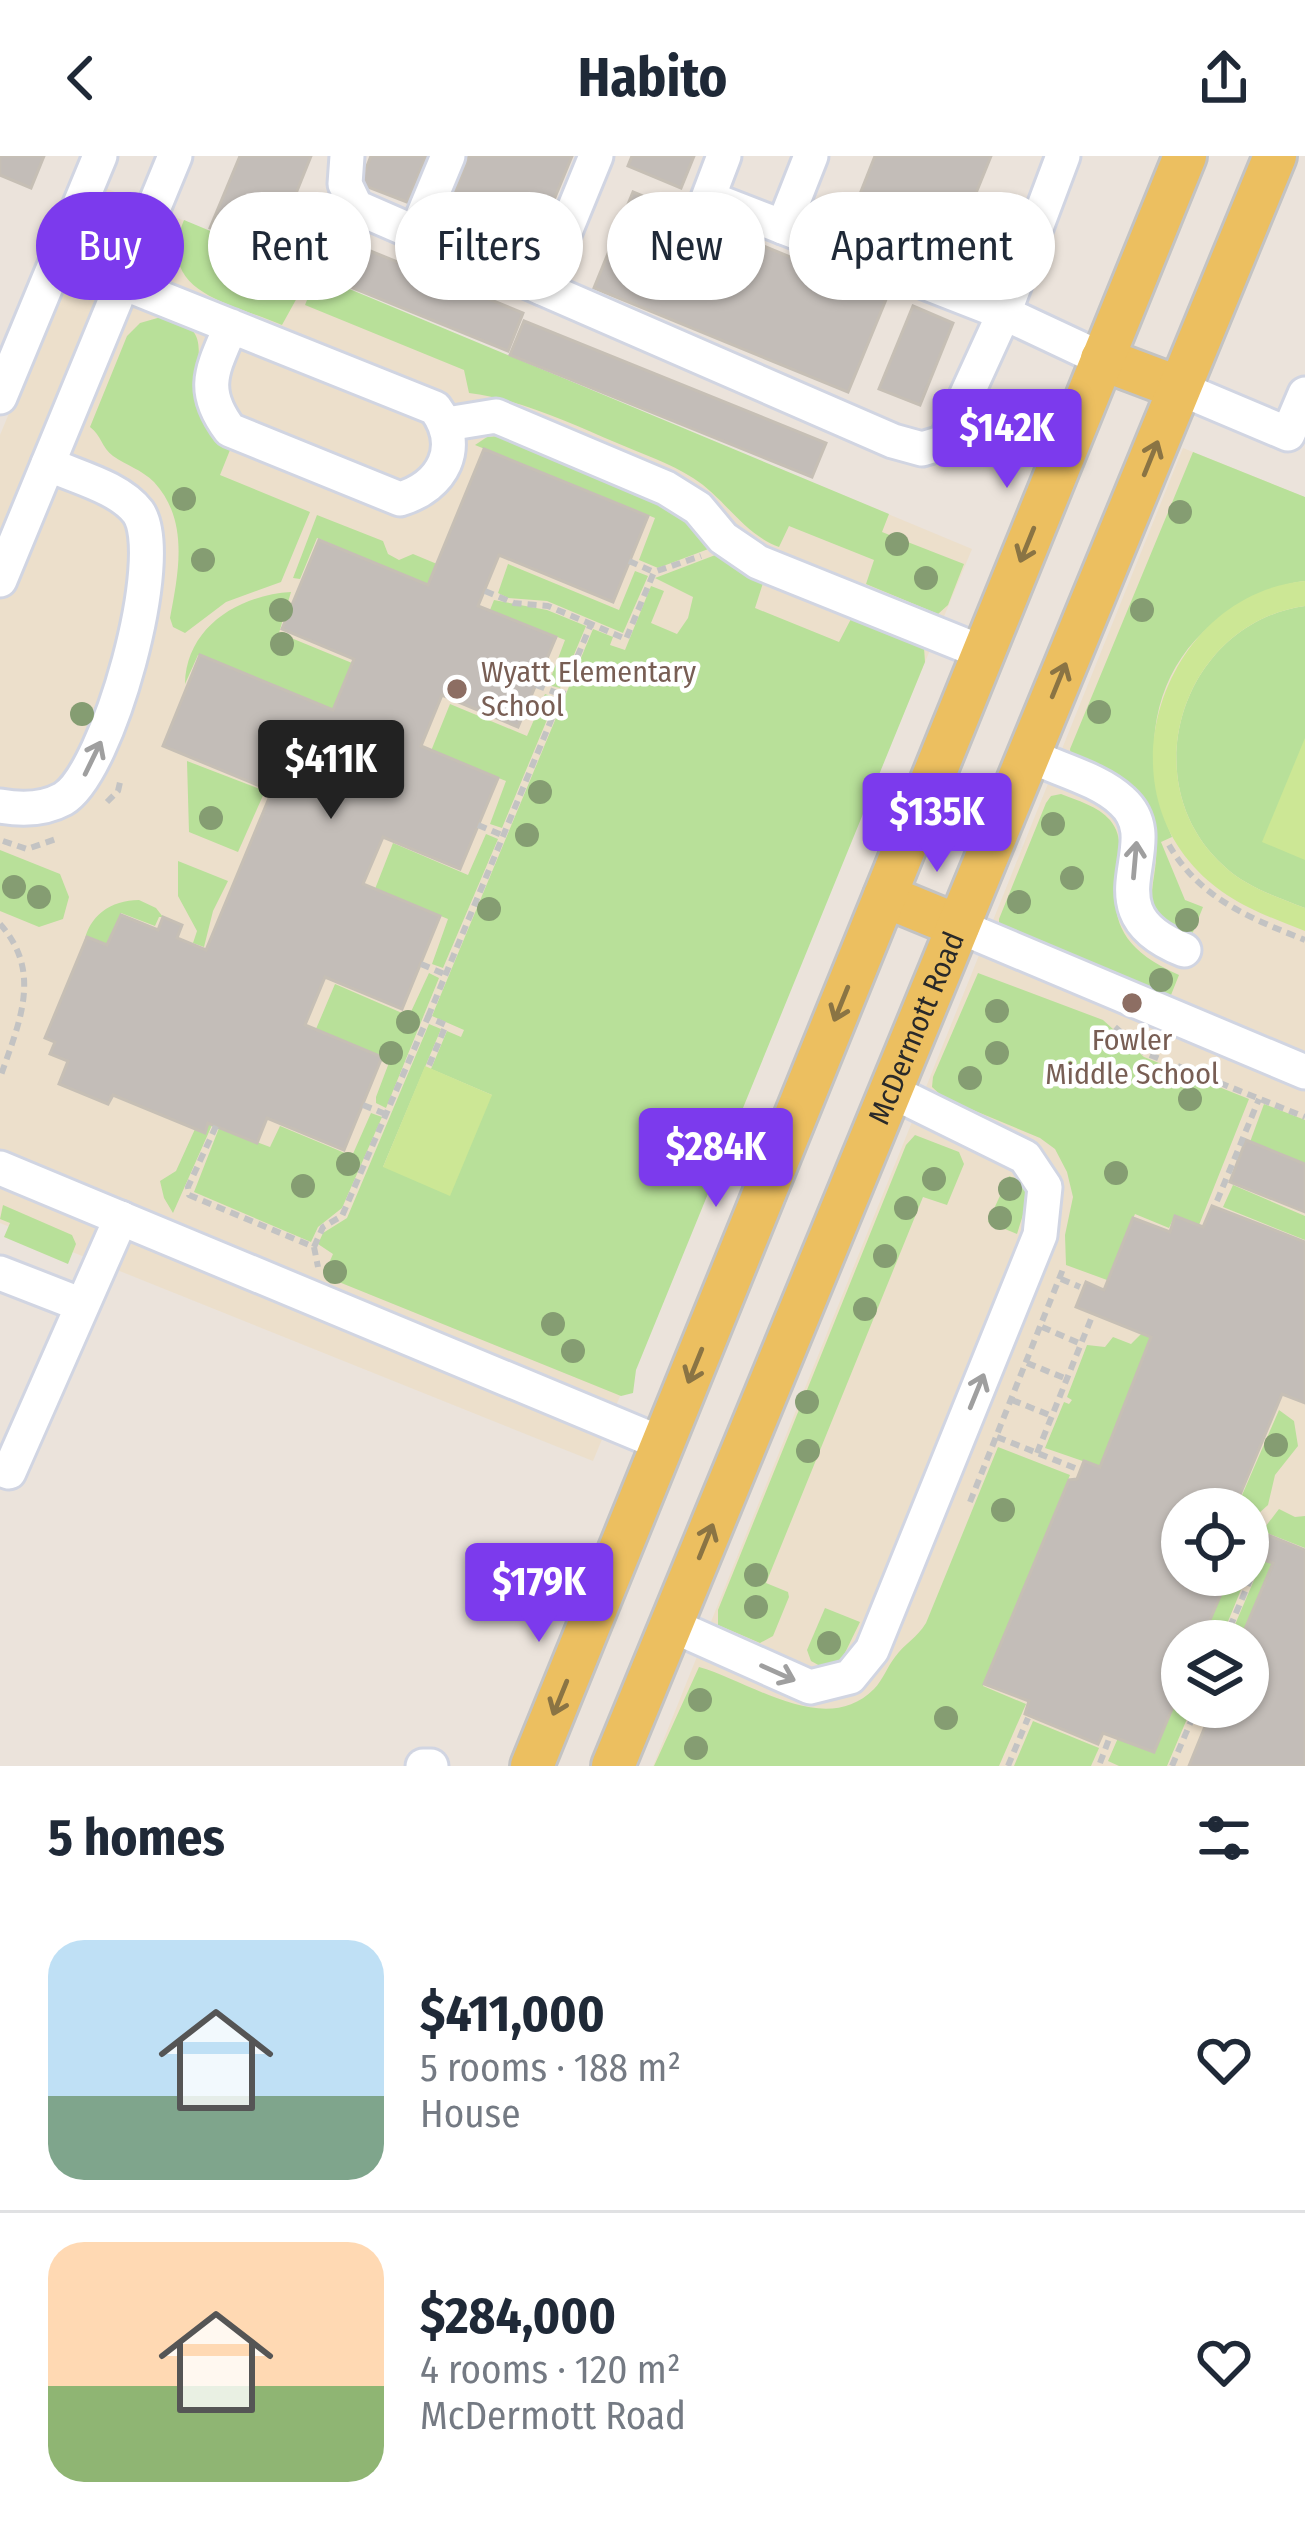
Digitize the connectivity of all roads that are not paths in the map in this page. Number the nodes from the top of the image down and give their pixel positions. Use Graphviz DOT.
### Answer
graph roads {
  1 [pos="100,156"];
  2 [pos="176,156"];
  3 [pos="347,156"];
  4 [pos="448,156"];
  5 [pos="596,156"];
  6 [pos="724,156"];
  7 [pos="811,156"];
  8 [pos="1063,156"];
  9 [pos="1185,156"];
  10 [pos="1275,156"];
  11 [pos="161,192"];
  12 [pos="433,192"];
  13 [pos="581,192"];
  14 [pos="395,224"];
  15 [pos="783,227"];
  16 [pos="116,300"];
  17 [pos="166,300"];
  18 [pos="570,300"];
  19 [pos="1004,313"];
  20 [pos="231,326"];
  21 [pos="1102,359"];
  22 [pos="1179,388"];
  23 [pos="1305,394"];
  24 [pos="0,397"];
  25 [pos="447,424"];
  26 [pos="1296,441"];
  27 [pos="48,464"];
  28 [pos="0,580"];
  29 [pos="984,653"];
  30 [pos="1029,755"];
  31 [pos="0,806"];
  32 [pos="885,896"];
  33 [pos="958,926"];
  34 [pos="1184,950"];
  35 [pos="1305,1072"];
  36 [pos="891,1091"];
  37 [pos="0,1168"];
  38 [pos="121,1219"];
  39 [pos="0,1273"];
  40 [pos="82,1305"];
  41 [pos="663,1444"];
  42 [pos="0,1468"];
  43 [pos="671,1625"];
  44 [pos="532,1766"];
  45 [pos="614,1766"];
  1 -- 24 [label="lane"];
  2 -- 11 [label="lane"];
  3 -- 14 [label="lane"];
  4 -- 12 [label="lane"];
  5 -- 13 [label="lane"];
  6 -- 15 [label="lane"];
  7 -- 15 [label="lane"];
  8 -- 19 [label="lane"];
  9 -- 21 [label="main road"];
  10 -- 22 [label="main road, McDermott Road"];
  15 -- 19 [label="lane"];
  16 -- 27 [label="lane"];
  17 -- 20 [label="lane"];
  18 -- 19 [label="lane"];
  19 -- 21 [label="lane"];
  20 -- 25 [label="lane"];
  20 -- 25 [label="lane"];
  21 -- 22 [label="main road"];
  21 -- 29 [label="main road, one-way"];
  22 -- 26 [label="lane"];
  30 -- 22 [label="main road, McDermott Road, one-way"];
  23 -- 26 [label="lane"];
  25 -- 29 [label="lane"];
  27 -- 28 [label="lane"];
  31 -- 27 [label="lane, one-way"];
  29 -- 32 [label="main road"];
  30 -- 33 [label="main road, McDermott Road"];
  34 -- 30 [label="lane, one-way"];
  32 -- 33 [label="main road"];
  32 -- 41 [label="main road, one-way"];
  33 -- 35 [label="lane"];
  33 -- 36 [label="main road, McDermott Road"];
  43 -- 36 [label="main road, McDermott Road, one-way"];
  43 -- 36 [label="lane, one-way"];
  37 -- 38 [label="lane"];
  38 -- 40 [label="lane"];
  38 -- 41 [label="lane"];
  39 -- 40 [label="lane"];
  40 -- 42 [label="lane"];
  41 -- 44 [label="main road, one-way"];
  43 -- 45 [label="main road, McDermott Road"];
}
